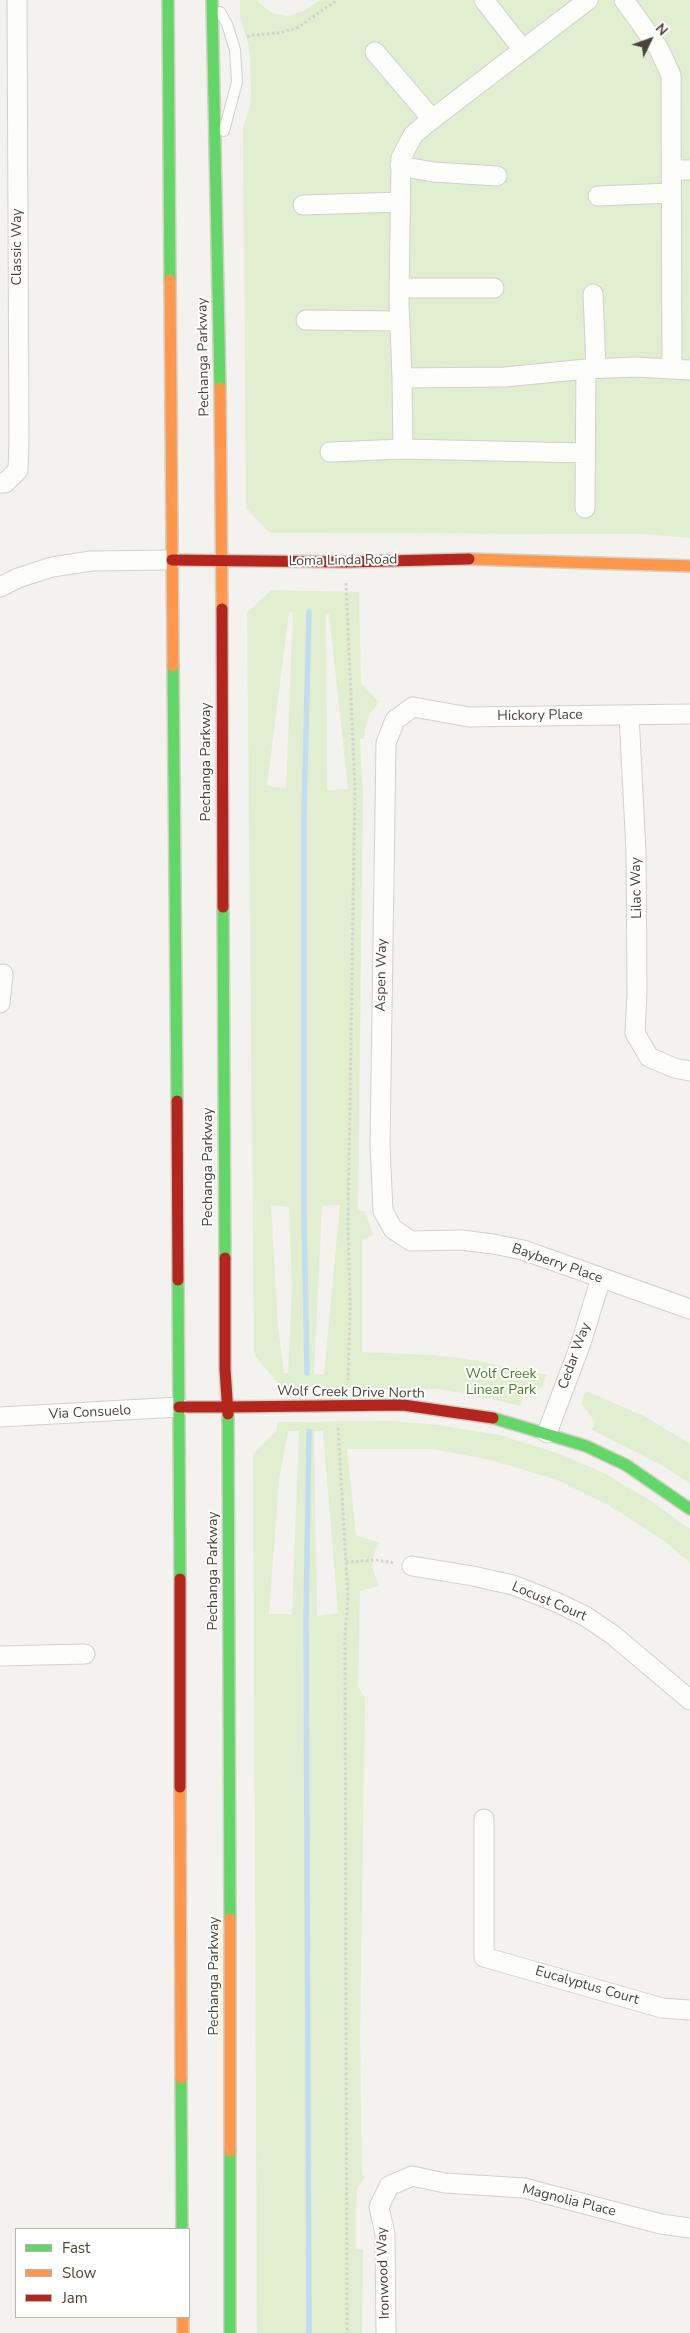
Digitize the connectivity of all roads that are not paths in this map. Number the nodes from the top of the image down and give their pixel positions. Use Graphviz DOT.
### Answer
graph roads {
  1 [pos="17,0"];
  2 [pos="168,0"];
  3 [pos="213,0"];
  4 [pos="484,0"];
  5 [pos="588,0"];
  6 [pos="624,0"];
  7 [pos="523,50"];
  8 [pos="376,52"];
  9 [pos="432,119"];
  10 [pos="215,158"];
  11 [pos="400,166"];
  12 [pos="681,170"];
  13 [pos="497,176"];
  14 [pos="671,193"];
  15 [pos="598,196"];
  16 [pos="400,202"];
  17 [pos="304,204"];
  18 [pos="400,288"];
  19 [pos="494,288"];
  20 [pos="593,294"];
  21 [pos="306,320"];
  22 [pos="400,320"];
  23 [pos="591,368"];
  24 [pos="681,369"];
  25 [pos="402,378"];
  26 [pos="403,449"];
  27 [pos="330,452"];
  28 [pos="585,453"];
  29 [pos="0,483"];
  30 [pos="585,508"];
  31 [pos="172,560"];
  32 [pos="222,561"];
  33 [pos="690,566"];
  34 [pos="0,587"];
  35 [pos="690,714"];
  36 [pos="629,715"];
  37 [pos="395,720"];
  38 [pos="3,974"];
  39 [pos="0,1002"];
  40 [pos="690,1071"];
  41 [pos="393,1229"];
  42 [pos="602,1278"];
  43 [pos="690,1309"];
  44 [pos="228,1407"];
  45 [pos="179,1408"];
  46 [pos="0,1417"];
  47 [pos="547,1432"];
  48 [pos="690,1509"];
  49 [pos="412,1566"];
  50 [pos="85,1654"];
  51 [pos="0,1656"];
  52 [pos="690,1700"];
  53 [pos="484,1819"];
  54 [pos="690,2010"];
  55 [pos="389,2186"];
  56 [pos="182,2228"];
  57 [pos="690,2228"];
  58 [pos="183,2318"];
  59 [pos="183,2333"];
  60 [pos="230,2333"];
  61 [pos="386,2333"];
  1 -- 29 [label="street, Classic Way"];
  2 -- 31 [label="main road"];
  3 -- 10 [label="main road, Pechanga Parkway"];
  3 -- 10 [label="lane"];
  4 -- 7 [label="street"];
  5 -- 7 [label="street"];
  6 -- 12 [label="street"];
  7 -- 9 [label="street"];
  8 -- 9 [label="street"];
  9 -- 11 [label="street"];
  10 -- 32 [label="main road, Pechanga Parkway"];
  11 -- 13 [label="street"];
  11 -- 16 [label="street"];
  12 -- 14 [label="street"];
  14 -- 15 [label="street"];
  14 -- 24 [label="street"];
  16 -- 17 [label="street"];
  16 -- 18 [label="street"];
  18 -- 19 [label="street"];
  18 -- 22 [label="street"];
  20 -- 23 [label="street"];
  21 -- 22 [label="street"];
  22 -- 25 [label="street"];
  23 -- 24 [label="street"];
  23 -- 25 [label="street"];
  23 -- 28 [label="street"];
  25 -- 26 [label="street"];
  26 -- 27 [label="street"];
  26 -- 28 [label="street"];
  28 -- 30 [label="street"];
  31 -- 32 [label="main road, Loma Linda Road"];
  31 -- 34 [label="street, Loma Linda Road"];
  31 -- 45 [label="main road"];
  32 -- 33 [label="main road, Loma Linda Road"];
  32 -- 44 [label="main road, Pechanga Parkway"];
  35 -- 36 [label="street, Hickory Place"];
  36 -- 37 [label="street, Hickory Place"];
  36 -- 40 [label="street, Lilac Way"];
  37 -- 41 [label="street, Aspen Way"];
  38 -- 39 [label="street"];
  41 -- 42 [label="street, Bayberry Place"];
  42 -- 43 [label="street, Bayberry Place"];
  42 -- 47 [label="street, Cedar Way"];
  44 -- 45 [label="main road, Wolf Creek Drive North"];
  44 -- 47 [label="main road, Wolf Creek Drive North"];
  44 -- 60 [label="main road, Pechanga Parkway"];
  45 -- 46 [label="street, Via Consuelo"];
  45 -- 56 [label="main road"];
  47 -- 48 [label="main road, Wolf Creek Drive North"];
  49 -- 52 [label="street, Locust Court"];
  50 -- 51 [label="street"];
  53 -- 54 [label="street, Eucalyptus Court"];
  55 -- 57 [label="street, Magnolia Place"];
  55 -- 61 [label="street, Ironwood Way"];
  58 -- 59 [label="main road"];
}
